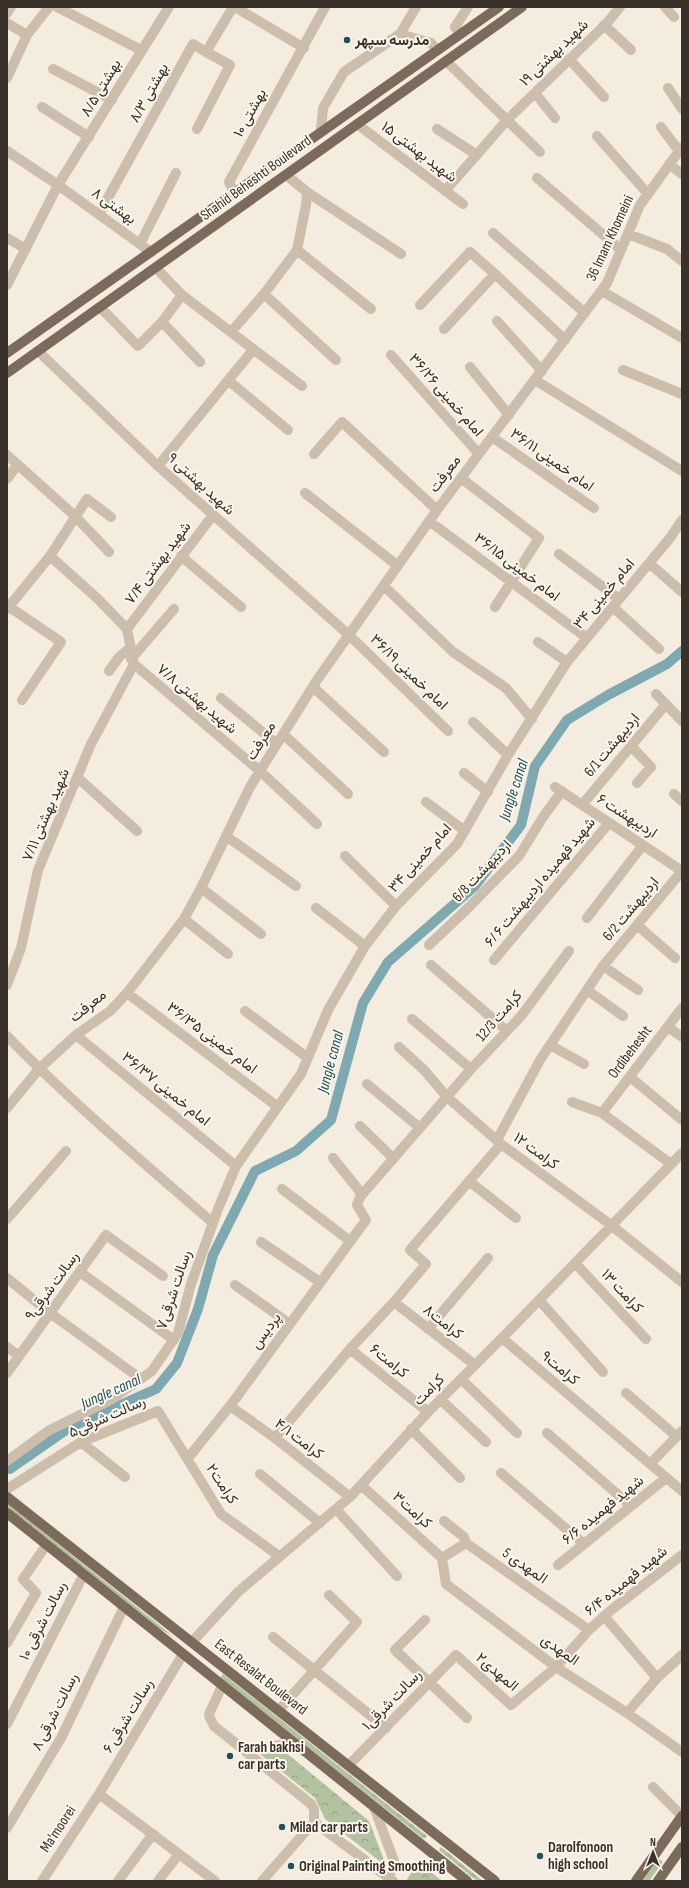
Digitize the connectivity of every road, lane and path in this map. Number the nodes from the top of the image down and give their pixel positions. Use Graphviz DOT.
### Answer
graph roads {
  1 [pos="11,7"];
  2 [pos="49,7"];
  3 [pos="57,7"];
  4 [pos="169,7"];
  5 [pos="234,7"];
  6 [pos="325,7"];
  7 [pos="416,7"];
  8 [pos="468,7"];
  9 [pos="499,7"];
  10 [pos="522,7"];
  11 [pos="620,7"];
  12 [pos="665,7"];
  13 [pos="7,13"];
  14 [pos="674,17"];
  15 [pos="7,22"];
  16 [pos="474,24"];
  17 [pos="604,25"];
  18 [pos="400,34"];
  19 [pos="460,34"];
  20 [pos="27,35"];
  21 [pos="482,35"];
  22 [pos="304,48"];
  23 [pos="141,50"];
  24 [pos="437,50"];
  25 [pos="630,50"];
  26 [pos="206,52"];
  27 [pos="569,59"];
  28 [pos="446,61"];
  29 [pos="53,69"];
  30 [pos="7,78"];
  31 [pos="668,88"];
  32 [pos="534,93"];
  33 [pos="604,97"];
  34 [pos="112,100"];
  35 [pos="42,107"];
  36 [pos="682,108"];
  37 [pos="555,118"];
  38 [pos="508,120"];
  39 [pos="357,124"];
  40 [pos="661,127"];
  41 [pos="197,129"];
  42 [pos="437,129"];
  43 [pos="321,131"];
  44 [pos="597,136"];
  45 [pos="89,137"];
  46 [pos="681,149"];
  47 [pos="7,151"];
  48 [pos="540,152"];
  49 [pos="477,155"];
  50 [pos="669,164"];
  51 [pos="176,173"];
  52 [pos="682,174"];
  53 [pos="286,175"];
  54 [pos="537,178"];
  55 [pos="58,185"];
  56 [pos="445,191"];
  57 [pos="307,192"];
  58 [pos="234,193"];
  59 [pos="648,194"];
  60 [pos="463,204"];
  61 [pos="99,214"];
  62 [pos="493,233"];
  63 [pos="628,234"];
  64 [pos="7,238"];
  65 [pos="140,244"];
  66 [pos="26,249"];
  67 [pos="297,250"];
  68 [pos="621,250"];
  69 [pos="151,252"];
  70 [pos="401,254"];
  71 [pos="682,261"];
  72 [pos="156,268"];
  73 [pos="495,274"];
  74 [pos="7,285"];
  75 [pos="602,291"];
  76 [pos="264,294"];
  77 [pos="182,295"];
  78 [pos="420,305"];
  79 [pos="100,307"];
  80 [pos="371,309"];
  81 [pos="585,313"];
  82 [pos="162,322"];
  83 [pos="497,322"];
  84 [pos="444,329"];
  85 [pos="231,332"];
  86 [pos="682,338"];
  87 [pos="565,340"];
  88 [pos="253,350"];
  89 [pos="38,351"];
  90 [pos="7,354"];
  91 [pos="391,355"];
  92 [pos="336,360"];
  93 [pos="200,362"];
  94 [pos="470,367"];
  95 [pos="623,370"];
  96 [pos="542,371"];
  97 [pos="7,373"];
  98 [pos="535,380"];
  99 [pos="229,381"];
  100 [pos="302,386"];
  101 [pos="682,394"];
  102 [pos="509,415"];
  103 [pos="288,430"];
  104 [pos="492,437"];
  105 [pos="314,454"];
  106 [pos="479,454"];
  107 [pos="7,455"];
  108 [pos="17,465"];
  109 [pos="158,466"];
  110 [pos="682,471"];
  111 [pos="7,478"];
  112 [pos="461,478"];
  113 [pos="305,493"];
  114 [pos="594,508"];
  115 [pos="437,510"];
  116 [pos="212,514"];
  117 [pos="75,516"];
  118 [pos="111,517"];
  119 [pos="682,520"];
  120 [pos="429,521"];
  121 [pos="109,552"];
  122 [pos="559,554"];
  123 [pos="50,556"];
  124 [pos="181,556"];
  125 [pos="650,563"];
  126 [pos="398,566"];
  127 [pos="511,582"];
  128 [pos="384,586"];
  129 [pos="682,592"];
  130 [pos="616,603"];
  131 [pos="241,607"];
  132 [pos="495,607"];
  133 [pos="8,608"];
  134 [pos="174,609"];
  135 [pos="127,629"];
  136 [pos="349,635"];
  137 [pos="587,638"];
  138 [pos="538,642"];
  139 [pos="130,648"];
  140 [pos="660,649"];
  141 [pos="132,662"];
  142 [pos="566,662"];
  143 [pos="109,671"];
  144 [pos="313,687"];
  145 [pos="656,694"];
  146 [pos="221,698"];
  147 [pos="22,700"];
  148 [pos="666,704"];
  149 [pos="532,719"];
  150 [pos="682,721"];
  151 [pos="473,722"];
  152 [pos="448,731"];
  153 [pos="283,734"];
  154 [pos="277,744"];
  155 [pos="631,746"];
  156 [pos="384,752"];
  157 [pos="508,755"];
  158 [pos="260,772"];
  159 [pos="464,773"];
  160 [pos="78,778"];
  161 [pos="637,783"];
  162 [pos="559,789"];
  163 [pos="488,792"];
  164 [pos="348,794"];
  165 [pos="674,794"];
  166 [pos="682,801"];
  167 [pos="426,802"];
  168 [pos="582,805"];
  169 [pos="609,823"];
  170 [pos="317,824"];
  171 [pos="137,831"];
  172 [pos="465,831"];
  173 [pos="226,836"];
  174 [pos="643,845"];
  175 [pos="345,856"];
  176 [pos="682,871"];
  177 [pos="296,886"];
  178 [pos="201,888"];
  179 [pos="396,906"];
  180 [pos="316,908"];
  181 [pos="587,918"];
  182 [pos="184,919"];
  183 [pos="637,925"];
  184 [pos="261,934"];
  185 [pos="429,945"];
  186 [pos="365,946"];
  187 [pos="569,951"];
  188 [pos="228,954"];
  189 [pos="675,958"];
  190 [pos="494,960"];
  191 [pos="431,965"];
  192 [pos="603,966"];
  193 [pos="7,986"];
  194 [pos="587,990"];
  195 [pos="638,990"];
  196 [pos="127,993"];
  197 [pos="682,1008"];
  198 [pos="245,1011"];
  199 [pos="623,1016"];
  200 [pos="412,1018"];
  201 [pos="668,1027"];
  202 [pos="507,1031"];
  203 [pos="76,1035"];
  204 [pos="7,1036"];
  205 [pos="682,1037"];
  206 [pos="550,1045"];
  207 [pos="399,1048"];
  208 [pos="308,1058"];
  209 [pos="584,1064"];
  210 [pos="39,1068"];
  211 [pos="471,1069"];
  212 [pos="630,1077"];
  213 [pos="367,1084"];
  214 [pos="447,1097"];
  215 [pos="572,1102"];
  216 [pos="278,1107"];
  217 [pos="7,1108"];
  218 [pos="602,1113"];
  219 [pos="682,1120"];
  220 [pos="360,1126"];
  221 [pos="420,1128"];
  222 [pos="499,1142"];
  223 [pos="66,1151"];
  224 [pos="682,1153"];
  225 [pos="333,1158"];
  226 [pos="393,1158"];
  227 [pos="671,1164"];
  228 [pos="236,1166"];
  229 [pos="469,1181"];
  230 [pos="282,1189"];
  231 [pos="362,1194"];
  232 [pos="516,1218"];
  233 [pos="7,1219"];
  234 [pos="213,1223"];
  235 [pos="611,1225"];
  236 [pos="350,1241"];
  237 [pos="261,1242"];
  238 [pos="488,1258"];
  239 [pos="575,1263"];
  240 [pos="80,1272"];
  241 [pos="163,1276"];
  242 [pos="7,1278"];
  243 [pos="320,1282"];
  244 [pos="682,1282"];
  245 [pos="235,1285"];
  246 [pos="539,1300"];
  247 [pos="394,1302"];
  248 [pos="50,1313"];
  249 [pos="290,1324"];
  250 [pos="428,1329"];
  251 [pos="502,1338"];
  252 [pos="646,1339"];
  253 [pos="174,1340"];
  254 [pos="7,1347"];
  255 [pos="350,1349"];
  256 [pos="19,1356"];
  257 [pos="475,1365"];
  258 [pos="603,1372"];
  259 [pos="7,1373"];
  260 [pos="141,1379"];
  261 [pos="461,1379"];
  262 [pos="626,1393"];
  263 [pos="441,1400"];
  264 [pos="230,1406"];
  265 [pos="158,1411"];
  266 [pos="428,1412"];
  267 [pos="412,1429"];
  268 [pos="517,1433"];
  269 [pos="547,1433"];
  270 [pos="679,1433"];
  271 [pos="274,1438"];
  272 [pos="81,1442"];
  273 [pos="486,1442"];
  274 [pos="188,1458"];
  275 [pos="7,1461"];
  276 [pos="650,1464"];
  277 [pos="501,1473"];
  278 [pos="260,1474"];
  279 [pos="125,1476"];
  280 [pos="460,1478"];
  281 [pos="666,1478"];
  282 [pos="361,1485"];
  283 [pos="7,1489"];
  284 [pos="682,1491"];
  285 [pos="7,1497"];
  286 [pos="350,1497"];
  287 [pos="631,1506"];
  288 [pos="336,1509"];
  289 [pos="7,1513"];
  290 [pos="444,1521"];
  291 [pos="320,1523"];
  292 [pos="55,1534"];
  293 [pos="466,1543"];
  294 [pos="47,1544"];
  295 [pos="584,1544"];
  296 [pos="682,1555"];
  297 [pos="279,1556"];
  298 [pos="442,1558"];
  299 [pos="558,1565"];
  300 [pos="84,1574"];
  301 [pos="397,1576"];
  302 [pos="329,1595"];
  303 [pos="124,1607"];
  304 [pos="604,1616"];
  305 [pos="425,1620"];
  306 [pos="589,1630"];
  307 [pos="273,1637"];
  308 [pos="192,1642"];
  309 [pos="7,1643"];
  310 [pos="183,1654"];
  311 [pos="456,1655"];
  312 [pos="682,1656"];
  313 [pos="556,1667"];
  314 [pos="314,1671"];
  315 [pos="658,1678"];
  316 [pos="429,1682"];
  317 [pos="222,1686"];
  318 [pos="279,1710"];
  319 [pos="627,1713"];
  320 [pos="467,1718"];
  321 [pos="7,1724"];
  322 [pos="386,1728"];
  323 [pos="292,1743"];
  324 [pos="245,1752"];
  325 [pos="682,1752"];
  326 [pos="349,1765"];
  327 [pos="653,1787"];
  328 [pos="99,1794"];
  329 [pos="374,1807"];
  330 [pos="682,1816"];
  331 [pos="314,1822"];
  332 [pos="7,1828"];
  333 [pos="153,1834"];
  334 [pos="439,1836"];
  335 [pos="682,1847"];
  336 [pos="659,1849"];
  337 [pos="429,1850"];
  338 [pos="179,1854"];
  339 [pos="673,1859"];
  340 [pos="390,1880"];
  341 [pos="42,1881"];
  342 [pos="118,1881"];
  343 [pos="158,1881"];
  344 [pos="215,1881"];
  345 [pos="262,1881"];
  346 [pos="467,1881"];
  347 [pos="495,1881"];
  348 [pos="636,1881"];
  349 [pos="658,1881"];
  1 -- 13 [label="street"];
  2 -- 20 [label="street"];
  3 -- 23 [label="street"];
  4 -- 23 [label="street, بهشتی ۸/۵"];
  5 -- 22 [label="street"];
  5 -- 26 [label="street"];
  6 -- 22 [label="street"];
  7 -- 18 [label="street"];
  8 -- 19 [label="street"];
  9 -- 16 [label="main road, Shahid Beheshti Boulevard"];
  10 -- 21 [label="main road, Shahid Beheshti Boulevard"];
  11 -- 17 [label="street, شهید بهشتی ۱۹"];
  12 -- 14 [label="street"];
  15 -- 20 [label="street"];
  16 -- 19 [label="main road, Shahid Beheshti Boulevard"];
  16 -- 21 [label="main road"];
  17 -- 25 [label="street"];
  17 -- 27 [label="street, شهید بهشتی ۱۹"];
  18 -- 24 [label="street"];
  18 -- 43 [label="street"];
  19 -- 24 [label="main road, Shahid Beheshti Boulevard"];
  20 -- 30 [label="street"];
  21 -- 28 [label="main road, Shahid Beheshti Boulevard"];
  22 -- 58 [label="street, بهشتی ۱۰"];
  23 -- 34 [label="street, بهشتی ۸/۵"];
  24 -- 43 [label="main road, Shahid Beheshti Boulevard"];
  26 -- 41 [label="street"];
  26 -- 61 [label="street, بهشتی ۸/۳"];
  27 -- 32 [label="street, شهید بهشتی ۱۹"];
  27 -- 33 [label="street"];
  28 -- 38 [label="street"];
  28 -- 39 [label="main road, Shahid Beheshti Boulevard"];
  29 -- 34 [label="street"];
  31 -- 36 [label="street"];
  32 -- 37 [label="street"];
  32 -- 38 [label="street, شهید بهشتی ۱۹"];
  34 -- 45 [label="street, بهشتی ۸/۵"];
  35 -- 45 [label="street"];
  38 -- 48 [label="street"];
  38 -- 49 [label="street, شهید بهشتی ۱۹"];
  39 -- 53 [label="main road, Shahid Beheshti Boulevard"];
  39 -- 56 [label="street, شهید بهشتی ۱۵"];
  40 -- 46 [label="street"];
  42 -- 49 [label="street"];
  43 -- 58 [label="main road, Shahid Beheshti Boulevard"];
  44 -- 59 [label="street"];
  45 -- 55 [label="street, بهشتی ۸/۵"];
  46 -- 50 [label="street, 36 Imam Khomeini"];
  47 -- 55 [label="street, ۸ بهشتی"];
  49 -- 56 [label="street, شهید بهشتی ۱۹"];
  50 -- 52 [label="street"];
  50 -- 59 [label="street, 36 Imam Khomeini"];
  51 -- 65 [label="street"];
  53 -- 57 [label="street"];
  53 -- 72 [label="main road, Shahid Beheshti Boulevard"];
  54 -- 68 [label="street"];
  55 -- 61 [label="street, ۸ بهشتی"];
  55 -- 66 [label="street, بهشتی ۸/۵"];
  56 -- 60 [label="street, شهید بهشتی ۱۵"];
  57 -- 67 [label="street"];
  57 -- 70 [label="street"];
  58 -- 69 [label="main road, Shahid Beheshti Boulevard"];
  59 -- 63 [label="street, 36 Imam Khomeini"];
  61 -- 65 [label="street, ۸ بهشتی"];
  62 -- 81 [label="street"];
  63 -- 68 [label="street, 36 Imam Khomeini"];
  63 -- 71 [label="street"];
  64 -- 66 [label="street"];
  65 -- 69 [label="street, ۸ بهشتی"];
  66 -- 74 [label="street, بهشتی ۸/۵"];
  67 -- 76 [label="street"];
  67 -- 80 [label="street"];
  68 -- 75 [label="street, 36 Imam Khomeini"];
  69 -- 90 [label="main road, Shahid Beheshti Boulevard"];
  72 -- 77 [label="street"];
  72 -- 79 [label="main road, Shahid Beheshti Boulevard"];
  73 -- 78 [label="street"];
  73 -- 84 [label="street"];
  73 -- 87 [label="street"];
  75 -- 81 [label="street, 36 Imam Khomeini"];
  75 -- 86 [label="street"];
  76 -- 85 [label="street"];
  76 -- 92 [label="street"];
  77 -- 82 [label="street"];
  77 -- 85 [label="street"];
  79 -- 82 [label="street"];
  79 -- 89 [label="main road, Shahid Beheshti Boulevard"];
  81 -- 87 [label="street, 36 Imam Khomeini"];
  82 -- 93 [label="street"];
  83 -- 96 [label="street"];
  85 -- 88 [label="street"];
  87 -- 96 [label="street, 36 Imam Khomeini"];
  88 -- 99 [label="street"];
  88 -- 100 [label="street"];
  89 -- 97 [label="main road, Shahid Beheshti Boulevard"];
  89 -- 109 [label="street, شهید بهشتی ۹"];
  91 -- 106 [label="street, امام خمینی ۳۶/۲۶"];
  94 -- 102 [label="street"];
  95 -- 101 [label="street"];
  96 -- 98 [label="street, 36 Imam Khomeini"];
  98 -- 102 [label="street, معرفت"];
  98 -- 110 [label="street"];
  99 -- 103 [label="street"];
  99 -- 109 [label="street"];
  102 -- 104 [label="street, معرفت"];
  104 -- 106 [label="street, معرفت"];
  104 -- 114 [label="street, امام خمینی ۳۶/۱۱"];
  105 -- 115 [label="street"];
  106 -- 112 [label="street, معرفت"];
  107 -- 108 [label="street"];
  108 -- 111 [label="street"];
  108 -- 117 [label="street"];
  109 -- 116 [label="street, شهید بهشتی ۹"];
  112 -- 115 [label="street, معرفت"];
  112 -- 127 [label="street"];
  113 -- 126 [label="street"];
  115 -- 120 [label="street, معرفت"];
  116 -- 124 [label="street, شهید بهشتی ۷/۴"];
  116 -- 136 [label="street, شهید بهشتی ۹"];
  117 -- 118 [label="street"];
  117 -- 121 [label="street"];
  117 -- 123 [label="street"];
  119 -- 125 [label="street, امام خمینی ۳۴"];
  120 -- 126 [label="street, معرفت"];
  120 -- 127 [label="street, امام خمینی ۳۶/۱۵"];
  122 -- 130 [label="street"];
  123 -- 133 [label="street"];
  123 -- 135 [label="street"];
  124 -- 131 [label="street"];
  124 -- 135 [label="street, شهید بهشتی ۷/۴"];
  125 -- 129 [label="street"];
  125 -- 130 [label="street, امام خمینی ۳۴"];
  126 -- 128 [label="street, معرفت"];
  127 -- 132 [label="street"];
  127 -- 137 [label="street, امام خمینی ۳۶/۱۵"];
  128 -- 136 [label="street, معرفت"];
  128 -- 149 [label="street"];
  130 -- 137 [label="street, امام خمینی ۳۴"];
  130 -- 140 [label="street"];
  133 -- 147 [label="street"];
  134 -- 141 [label="street, شهید بهشتی ۷/۱۱"];
  135 -- 139 [label="street"];
  136 -- 144 [label="street, معرفت"];
  136 -- 152 [label="street, امام خمینی ۳۶/۱۹"];
  137 -- 142 [label="street, امام خمینی ۳۴"];
  138 -- 142 [label="street"];
  139 -- 141 [label="street"];
  139 -- 143 [label="street"];
  141 -- 158 [label="street, شهید بهشتی ۷/۸"];
  141 -- 160 [label="street, شهید بهشتی ۷/۱۱"];
  142 -- 149 [label="street, امام خمینی ۳۴"];
  144 -- 153 [label="street, معرفت"];
  144 -- 156 [label="street"];
  145 -- 148 [label="street"];
  146 -- 154 [label="street"];
  148 -- 150 [label="street"];
  148 -- 155 [label="street, اردیبهشت 6/1"];
  149 -- 157 [label="street, امام خمینی ۳۴"];
  151 -- 157 [label="street"];
  153 -- 154 [label="street, معرفت"];
  153 -- 164 [label="street"];
  154 -- 158 [label="street, معرفت"];
  155 -- 161 [label="street"];
  155 -- 168 [label="street, اردیبهشت 6/1"];
  157 -- 163 [label="street, امام خمینی ۳۴"];
  158 -- 170 [label="street, شهید بهشتی ۷/۸"];
  158 -- 173 [label="street, معرفت"];
  159 -- 163 [label="street"];
  160 -- 171 [label="street"];
  160 -- 193 [label="street, شهید بهشتی ۷/۱۱"];
  162 -- 168 [label="street, اردیبهشت ۶"];
  162 -- 185 [label="street, اردیبهشت 6/8"];
  163 -- 172 [label="street, امام خمینی ۳۴"];
  165 -- 166 [label="street"];
  167 -- 172 [label="street"];
  168 -- 169 [label="street, اردیبهشت ۶"];
  169 -- 174 [label="street, اردیبهشت ۶"];
  169 -- 190 [label="street, شهید فهمیده اردیبهشت ۶ /۶"];
  172 -- 179 [label="street, امام خمینی ۳۴"];
  173 -- 177 [label="street"];
  173 -- 178 [label="street, معرفت"];
  174 -- 176 [label="street, اردیبهشت ۶"];
  174 -- 181 [label="street"];
  175 -- 179 [label="street"];
  176 -- 183 [label="street, اردیبهشت 6/2"];
  178 -- 182 [label="street, معرفت"];
  178 -- 184 [label="street"];
  179 -- 186 [label="street, امام خمینی ۳۴"];
  180 -- 186 [label="street"];
  182 -- 188 [label="street"];
  182 -- 196 [label="street, معرفت"];
  183 -- 189 [label="street"];
  183 -- 192 [label="street, اردیبهشت 6/2"];
  186 -- 208 [label="street, امام خمینی ۳۴"];
  187 -- 202 [label="street, کرامت 12/3"];
  191 -- 202 [label="street"];
  192 -- 194 [label="street, اردیبهشت 6/2"];
  192 -- 195 [label="street"];
  194 -- 199 [label="street"];
  194 -- 206 [label="street, اردیبهشت 6/2"];
  196 -- 203 [label="street, معرفت"];
  196 -- 216 [label="street, امام خمینی ۳۶/۳۵"];
  197 -- 201 [label="street, Ordibehesht"];
  198 -- 208 [label="street"];
  200 -- 211 [label="street"];
  201 -- 205 [label="street"];
  201 -- 212 [label="street, Ordibehesht"];
  202 -- 211 [label="street, کرامت 12/3"];
  203 -- 210 [label="street, معرفت"];
  203 -- 228 [label="street, امام خمینی ۳۶/۳۷"];
  204 -- 210 [label="street"];
  206 -- 209 [label="street"];
  206 -- 222 [label="street, اردیبهشت 6/2"];
  207 -- 214 [label="street, کرامت ۱۲"];
  208 -- 216 [label="street, امام خمینی ۳۴"];
  210 -- 217 [label="street, معرفت"];
  210 -- 234 [label="street"];
  211 -- 214 [label="street, کرامت 12/3"];
  212 -- 218 [label="street, Ordibehesht"];
  212 -- 219 [label="street"];
  213 -- 221 [label="street"];
  214 -- 221 [label="street, کرامت 12/3"];
  214 -- 222 [label="street, کرامت ۱۲"];
  215 -- 218 [label="street"];
  216 -- 228 [label="street, امام خمینی ۳۴"];
  218 -- 227 [label="street"];
  220 -- 226 [label="street"];
  221 -- 226 [label="street, کرامت 12/3"];
  222 -- 229 [label="street, اردیبهشت 6/2"];
  222 -- 235 [label="street, کرامت ۱۲"];
  223 -- 233 [label="street"];
  224 -- 227 [label="street, کرامت"];
  225 -- 231 [label="street"];
  226 -- 231 [label="street, کرامت 12/3"];
  227 -- 235 [label="street, کرامت"];
  228 -- 234 [label="street, رسالت شرقی۷"];
  229 -- 232 [label="street"];
  229 -- 247 [label="street, اردیبهشت 6/2"];
  230 -- 236 [label="street"];
  231 -- 236 [label="street, پردیس"];
  234 -- 253 [label="street, رسالت شرقی۷"];
  235 -- 239 [label="street, کرامت"];
  235 -- 244 [label="street, کرامت ۱۲"];
  236 -- 243 [label="street, پردیس"];
  237 -- 243 [label="street"];
  238 -- 250 [label="street"];
  239 -- 246 [label="street, کرامت"];
  239 -- 252 [label="street, کرامت ۱۳"];
  240 -- 241 [label="street, رسالت شرقی۹"];
  240 -- 248 [label="street, رسالت شرقی۹"];
  240 -- 253 [label="street"];
  242 -- 248 [label="street"];
  243 -- 249 [label="street, پردیس"];
  245 -- 249 [label="street"];
  246 -- 251 [label="street, کرامت"];
  246 -- 258 [label="street"];
  247 -- 250 [label="street, کرامت۸"];
  247 -- 255 [label="street"];
  248 -- 256 [label="street, رسالت شرقی۹"];
  248 -- 260 [label="street"];
  249 -- 264 [label="street, پردیس"];
  250 -- 257 [label="street, کرامت۸"];
  251 -- 257 [label="street, کرامت"];
  251 -- 276 [label="street, کرامت۹"];
  253 -- 260 [label="street, رسالت شرقی۷"];
  254 -- 256 [label="street"];
  255 -- 266 [label="street, کرامت۶"];
  255 -- 271 [label="street"];
  256 -- 259 [label="street, رسالت شرقی۹"];
  257 -- 261 [label="street, کرامت"];
  260 -- 275 [label="street, رسالت شرقی۷"];
  261 -- 263 [label="street, کرامت"];
  261 -- 268 [label="street"];
  262 -- 270 [label="street"];
  263 -- 266 [label="street, کرامت"];
  263 -- 273 [label="street"];
  264 -- 271 [label="street, کرامت ۴/۱"];
  264 -- 274 [label="street, پردیس"];
  265 -- 272 [label="street, رسالت شرقی۵"];
  265 -- 274 [label="street, کرامت۲"];
  266 -- 267 [label="street, کرامت"];
  267 -- 280 [label="street"];
  267 -- 282 [label="street, کرامت"];
  269 -- 287 [label="street"];
  270 -- 276 [label="street"];
  271 -- 286 [label="street, کرامت ۴/۱"];
  272 -- 279 [label="street"];
  272 -- 283 [label="street, رسالت شرقی۵"];
  274 -- 297 [label="street, کرامت۲"];
  276 -- 281 [label="street, کرامت۹"];
  277 -- 295 [label="street"];
  278 -- 291 [label="street"];
  281 -- 284 [label="street, کرامت۹"];
  281 -- 287 [label="street, شهید فهمیده ۶/۶"];
  282 -- 286 [label="street, کرامت"];
  282 -- 298 [label="street, کرامت۳"];
  285 -- 292 [label="main road, East Resalat Boulevard"];
  286 -- 288 [label="street, کرامت"];
  287 -- 295 [label="street, شهید فهمیده ۶/۶"];
  288 -- 291 [label="street, کرامت"];
  288 -- 301 [label="street"];
  289 -- 294 [label="main road, East Resalat Boulevard"];
  290 -- 293 [label="street, المهدی 5"];
  291 -- 297 [label="street, کرامت"];
  292 -- 294 [label="main road"];
  292 -- 308 [label="main road, East Resalat Boulevard"];
  293 -- 298 [label="street"];
  293 -- 306 [label="street, المهدی 5"];
  294 -- 300 [label="main road, East Resalat Boulevard"];
  294 -- 309 [label="street"];
  295 -- 299 [label="street, شهید فهمیده ۶/۶"];
  296 -- 304 [label="street, شهید فهمیده ۶/۴"];
  297 -- 308 [label="street, کرامت"];
  298 -- 313 [label="street, المهدی"];
  300 -- 303 [label="main road, East Resalat Boulevard"];
  300 -- 321 [label="street, رسالت شرقی ۱۰"];
  302 -- 314 [label="street"];
  303 -- 310 [label="main road, East Resalat Boulevard"];
  303 -- 332 [label="street, رسالت شرقی ۸"];
  304 -- 306 [label="street, شهید فهمیده ۶/۴"];
  304 -- 315 [label="street"];
  305 -- 316 [label="street"];
  306 -- 313 [label="street, شهید فهمیده ۶/۴"];
  307 -- 314 [label="street"];
  308 -- 318 [label="main road, East Resalat Boulevard"];
  310 -- 317 [label="main road, East Resalat Boulevard"];
  310 -- 328 [label="street, رسالت شرقی ۶"];
  311 -- 313 [label="street, المهدی۲"];
  311 -- 316 [label="street, رسالت شرقی۱"];
  312 -- 315 [label="street"];
  313 -- 319 [label="street, المهدی"];
  314 -- 318 [label="street"];
  314 -- 322 [label="street"];
  315 -- 319 [label="street"];
  316 -- 320 [label="street"];
  316 -- 322 [label="street, رسالت شرقی۱"];
  317 -- 323 [label="main road, East Resalat Boulevard"];
  317 -- 324 [label="street"];
  318 -- 326 [label="main road, East Resalat Boulevard"];
  319 -- 325 [label="street, المهدی"];
  322 -- 326 [label="street, رسالت شرقی۱"];
  323 -- 324 [label="street"];
  323 -- 329 [label="main road, East Resalat Boulevard"];
  324 -- 331 [label="street"];
  326 -- 334 [label="main road, East Resalat Boulevard"];
  327 -- 330 [label="street"];
  328 -- 333 [label="street"];
  328 -- 341 [label="street, Ma'moorei"];
  329 -- 337 [label="main road, East Resalat Boulevard"];
  329 -- 340 [label="street"];
  330 -- 336 [label="main road"];
  331 -- 340 [label="street"];
  331 -- 345 [label="street"];
  333 -- 338 [label="street"];
  333 -- 342 [label="street"];
  334 -- 337 [label="main road"];
  334 -- 347 [label="main road, East Resalat Boulevard"];
  335 -- 339 [label="main road"];
  336 -- 339 [label="main road"];
  336 -- 348 [label="main road"];
  337 -- 346 [label="main road, East Resalat Boulevard"];
  338 -- 343 [label="street"];
  338 -- 344 [label="street"];
  339 -- 349 [label="main road"];
}
